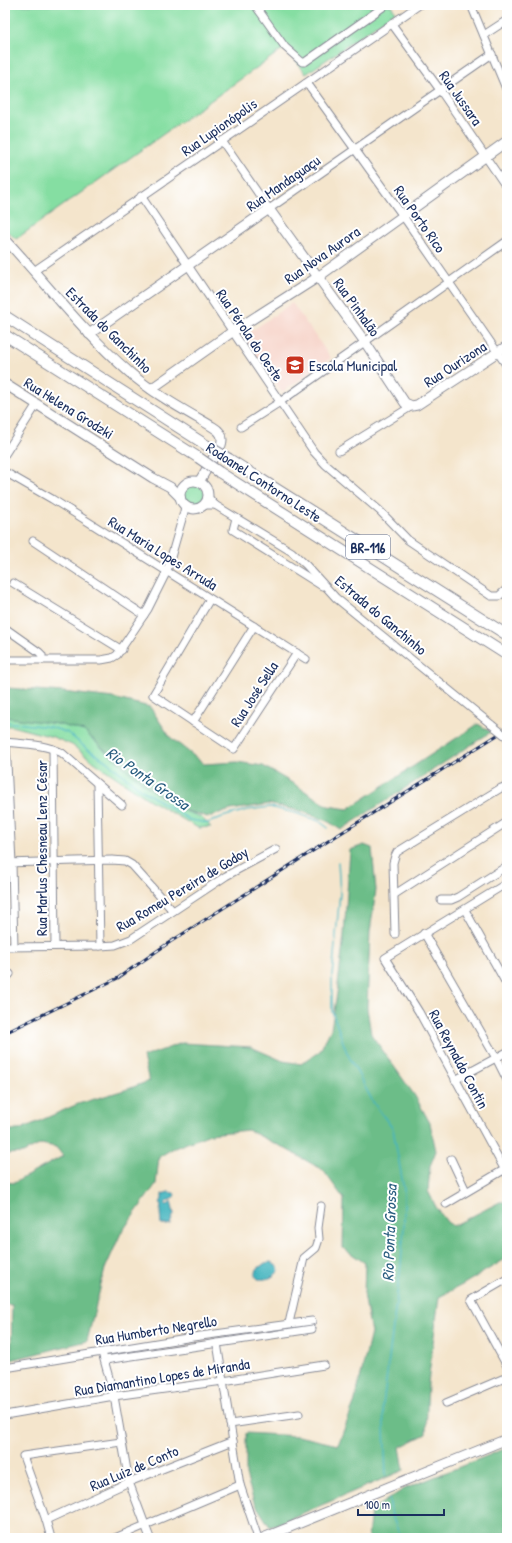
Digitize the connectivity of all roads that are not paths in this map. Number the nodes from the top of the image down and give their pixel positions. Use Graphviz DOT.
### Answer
graph roads {
  1 [pos="255,5"];
  2 [pos="384,5"];
  3 [pos="419,5"];
  4 [pos="471,5"];
  5 [pos="507,20"];
  6 [pos="392,24"];
  7 [pos="484,35"];
  8 [pos="492,54"];
  9 [pos="505,78"];
  10 [pos="308,84"];
  11 [pos="440,90"];
  12 [pos="507,91"];
  13 [pos="222,141"];
  14 [pos="507,142"];
  15 [pos="355,149"];
  16 [pos="486,156"];
  17 [pos="507,188"];
  18 [pos="141,196"];
  19 [pos="269,209"];
  20 [pos="403,216"];
  21 [pos="5,239"];
  22 [pos="507,241"];
  23 [pos="188,266"];
  24 [pos="34,271"];
  25 [pos="318,277"];
  26 [pos="448,283"];
  27 [pos="5,316"];
  28 [pos="232,332"];
  29 [pos="90,334"];
  30 [pos="5,335"];
  31 [pos="366,342"];
  32 [pos="507,346"];
  33 [pos="497,353"];
  34 [pos="507,366"];
  35 [pos="5,384"];
  36 [pos="151,389"];
  37 [pos="280,402"];
  38 [pos="37,404"];
  39 [pos="414,406"];
  40 [pos="241,427"];
  41 [pos="339,451"];
  42 [pos="5,454"];
  43 [pos="118,456"];
  44 [pos="5,472"];
  45 [pos="199,482"];
  46 [pos="185,485"];
  47 [pos="206,501"];
  48 [pos="185,506"];
  49 [pos="236,518"];
  50 [pos="33,541"];
  51 [pos="166,571"];
  52 [pos="13,584"];
  53 [pos="507,589"];
  54 [pos="328,590"];
  55 [pos="210,599"];
  56 [pos="144,615"];
  57 [pos="254,626"];
  58 [pos="5,628"];
  59 [pos="507,635"];
  60 [pos="122,650"];
  61 [pos="296,653"];
  62 [pos="507,656"];
  63 [pos="306,659"];
  64 [pos="5,660"];
  65 [pos="42,660"];
  66 [pos="193,722"];
  67 [pos="507,737"];
  68 [pos="5,742"];
  69 [pos="53,749"];
  70 [pos="97,784"];
  71 [pos="507,786"];
  72 [pos="122,805"];
  73 [pos="507,822"];
  74 [pos="276,849"];
  75 [pos="99,860"];
  76 [pos="54,861"];
  77 [pos="8,863"];
  78 [pos="507,866"];
  79 [pos="506,887"];
  80 [pos="395,894"];
  81 [pos="441,900"];
  82 [pos="465,910"];
  83 [pos="173,911"];
  84 [pos="424,933"];
  85 [pos="395,934"];
  86 [pos="55,946"];
  87 [pos="100,946"];
  88 [pos="5,947"];
  89 [pos="14,947"];
  90 [pos="507,985"];
  91 [pos="507,1052"];
  92 [pos="496,1058"];
  93 [pos="455,1080"];
  94 [pos="507,1080"];
  95 [pos="451,1158"];
  96 [pos="506,1171"];
  97 [pos="466,1191"];
  98 [pos="446,1204"];
  99 [pos="321,1206"];
  100 [pos="507,1278"];
  101 [pos="312,1321"];
  102 [pos="289,1324"];
  103 [pos="312,1328"];
  104 [pos="217,1343"];
  105 [pos="102,1352"];
  106 [pos="105,1360"];
  107 [pos="324,1365"];
  108 [pos="507,1366"];
  109 [pos="5,1368"];
  110 [pos="507,1377"];
  111 [pos="223,1381"];
  112 [pos="114,1396"];
  113 [pos="446,1403"];
  114 [pos="299,1414"];
  115 [pos="5,1415"];
  116 [pos="230,1424"];
  117 [pos="507,1439"];
  118 [pos="233,1441"];
  119 [pos="121,1442"];
  120 [pos="129,1482"];
  121 [pos="240,1484"];
  122 [pos="46,1520"];
  123 [pos="146,1525"];
  124 [pos="51,1538"];
  125 [pos="115,1538"];
  126 [pos="150,1538"];
  127 [pos="258,1538"];
  128 [pos="263,1538"];
  1 -- 2 [label="street"];
  3 -- 6 [label="street, Rua Lupionópolis"];
  4 -- 7 [label="street"];
  5 -- 7 [label="street"];
  6 -- 10 [label="street, Rua Lupionópolis"];
  6 -- 11 [label="street, Rua Jussara"];
  7 -- 8 [label="street"];
  8 -- 9 [label="street"];
  8 -- 11 [label="street, Rua Mandaguaçu"];
  9 -- 12 [label="street"];
  10 -- 13 [label="street, Rua Lupionópolis"];
  10 -- 15 [label="street, Rua Porto Rico"];
  11 -- 15 [label="street, Rua Mandaguaçu"];
  11 -- 16 [label="street, Rua Jussara"];
  13 -- 18 [label="street, Rua Lupionópolis"];
  13 -- 19 [label="street, Rua Pinhalão"];
  14 -- 16 [label="main road, Rua Nova Aurora"];
  15 -- 19 [label="street, Rua Mandaguaçu"];
  15 -- 20 [label="street, Rua Porto Rico"];
  16 -- 17 [label="street, Rua Jussara"];
  16 -- 20 [label="main road, Rua Nova Aurora"];
  18 -- 23 [label="street, Rua Pérola do Oeste"];
  18 -- 24 [label="street, Rua Lupionópolis"];
  19 -- 23 [label="main road, Rua Mandaguaçu"];
  19 -- 25 [label="main road, Rua Pinhalão"];
  20 -- 25 [label="main road, Rua Nova Aurora"];
  20 -- 26 [label="street, Rua Porto Rico"];
  21 -- 24 [label="main road, Estrada do Ganchinho"];
  22 -- 26 [label="street"];
  23 -- 28 [label="street, Rua Pérola do Oeste"];
  23 -- 29 [label="main road, Rua Mandaguaçu"];
  24 -- 29 [label="main road, Estrada do Ganchinho"];
  25 -- 28 [label="main road, Rua Nova Aurora"];
  25 -- 31 [label="main road, Rua Pinhalão"];
  26 -- 31 [label="street"];
  26 -- 33 [label="street, Rua Porto Rico"];
  27 -- 59 [label="highway, Rodoanel Contorno Leste / BR-116, bridge"];
  28 -- 36 [label="main road, Rua Nova Aurora"];
  28 -- 37 [label="street, Rua Pérola do Oeste"];
  29 -- 36 [label="main road, Estrada do Ganchinho"];
  30 -- 62 [label="highway, Rodoanel Contorno Leste / BR-116, bridge"];
  31 -- 37 [label="street"];
  31 -- 39 [label="main road, Rua Pinhalão"];
  32 -- 33 [label="main road, Rua Ourizona"];
  33 -- 34 [label="street, Rua Porto Rico"];
  33 -- 39 [label="main road, Rua Ourizona"];
  35 -- 38 [label="main road, Rua Helena Grodzki"];
  36 -- 45 [label="main road, Estrada do Ganchinho"];
  37 -- 40 [label="street"];
  37 -- 53 [label="street, Rua Pérola do Oeste"];
  38 -- 42 [label="street"];
  38 -- 43 [label="main road, Rua Helena Grodzki"];
  39 -- 41 [label="street"];
  43 -- 46 [label="main road, Rua Helena Grodzki"];
  43 -- 48 [label="main road, Rua Helena Grodzki"];
  44 -- 51 [label="street, Rua Maria Lopes Arruda"];
  45 -- 46 [label="main road"];
  45 -- 47 [label="main road"];
  46 -- 48 [label="main road"];
  47 -- 48 [label="main road"];
  47 -- 49 [label="street, Estrada do Ganchinho"];
  48 -- 51 [label="street"];
  49 -- 54 [label="street, Estrada do Ganchinho"];
  49 -- 54 [label="street"];
  50 -- 56 [label="street"];
  51 -- 55 [label="street, Rua Maria Lopes Arruda"];
  51 -- 56 [label="street"];
  52 -- 60 [label="street"];
  54 -- 67 [label="street, Estrada do Ganchinho, bridge"];
  55 -- 57 [label="street, Rua Maria Lopes Arruda"];
  55 -- 66 [label="street"];
  56 -- 60 [label="street"];
  57 -- 61 [label="street, Rua Maria Lopes Arruda"];
  57 -- 66 [label="street"];
  58 -- 65 [label="street"];
  60 -- 65 [label="street"];
  61 -- 63 [label="street, Rua Maria Lopes Arruda"];
  61 -- 66 [label="street, Rua José Sella"];
  64 -- 65 [label="street"];
  68 -- 69 [label="street"];
  68 -- 77 [label="street"];
  69 -- 70 [label="street"];
  69 -- 76 [label="street, Rua Marlus Chesneau Lenz César"];
  70 -- 72 [label="street"];
  70 -- 75 [label="street"];
  71 -- 80 [label="street"];
  73 -- 80 [label="street"];
  74 -- 83 [label="street, Rua Romeu Pereira de Godoy"];
  75 -- 76 [label="street"];
  75 -- 83 [label="street"];
  75 -- 87 [label="street"];
  76 -- 77 [label="street"];
  76 -- 86 [label="street, Rua Marlus Chesneau Lenz César"];
  77 -- 89 [label="street"];
  78 -- 81 [label="street"];
  79 -- 82 [label="street"];
  80 -- 85 [label="street"];
  82 -- 84 [label="street"];
  82 -- 90 [label="street"];
  83 -- 87 [label="street, Rua Romeu Pereira de Godoy"];
  84 -- 92 [label="street"];
  84 -- 93 [label="street, Rua Reynaldo Contin"];
  86 -- 87 [label="street, Rua Romeu Pereira de Godoy"];
  86 -- 89 [label="street, Rua Romeu Pereira de Godoy"];
  88 -- 89 [label="street, Rua Romeu Pereira de Godoy"];
  91 -- 92 [label="street"];
  92 -- 93 [label="street"];
  92 -- 94 [label="street"];
  93 -- 96 [label="street, Rua Reynaldo Contin"];
  95 -- 97 [label="street"];
  96 -- 97 [label="street"];
  97 -- 98 [label="street"];
  99 -- 102 [label="street"];
  100 -- 108 [label="street"];
  101 -- 102 [label="street, Rua Humberto Negrello"];
  102 -- 105 [label="street, Rua Humberto Negrello"];
  103 -- 104 [label="street, Rua Humberto Negrello"];
  104 -- 106 [label="street, Rua Humberto Negrello"];
  104 -- 111 [label="street"];
  105 -- 106 [label="street"];
  105 -- 109 [label="street, Rua Humberto Negrello"];
  106 -- 112 [label="street"];
  107 -- 111 [label="street, Rua Diamantino Lopes de Miranda"];
  110 -- 113 [label="street"];
  111 -- 112 [label="street, Rua Diamantino Lopes de Miranda"];
  111 -- 116 [label="street"];
  112 -- 115 [label="street, Rua Diamantino Lopes de Miranda"];
  112 -- 119 [label="street"];
  114 -- 116 [label="street"];
  116 -- 118 [label="street"];
  117 -- 128 [label="main road"];
  118 -- 120 [label="street, Rua Luiz de Conto"];
  118 -- 121 [label="street"];
  119 -- 120 [label="street"];
  119 -- 122 [label="street"];
  120 -- 122 [label="street, Rua Luiz de Conto"];
  120 -- 123 [label="street"];
  121 -- 123 [label="street"];
  121 -- 127 [label="street"];
  122 -- 124 [label="street"];
  123 -- 125 [label="street"];
  123 -- 126 [label="street"];
}
